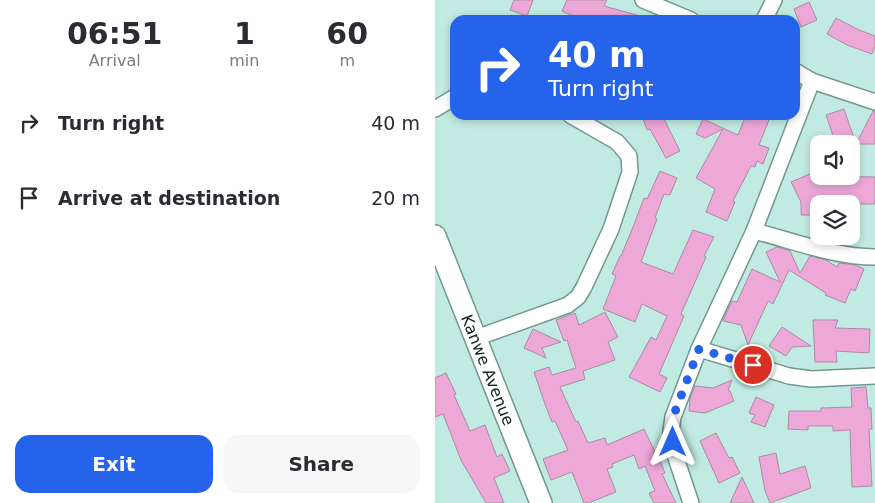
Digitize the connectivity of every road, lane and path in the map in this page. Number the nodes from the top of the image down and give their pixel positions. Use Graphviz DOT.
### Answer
graph roads {
  1 [pos="643,0"];
  2 [pos="774,0"];
  3 [pos="679,15"];
  4 [pos="766,15"];
  5 [pos="800,74"];
  6 [pos="812,80"];
  7 [pos="450,100"];
  8 [pos="875,102"];
  9 [pos="435,109"];
  10 [pos="800,111"];
  11 [pos="579,120"];
  12 [pos="797,120"];
  13 [pos="754,231"];
  14 [pos="435,236"];
  15 [pos="875,257"];
  16 [pos="476,338"];
  17 [pos="699,349"];
  18 [pos="875,376"];
  19 [pos="541,503"];
  20 [pos="691,503"];
  1 -- 3 [label="street"];
  2 -- 4 [label="street"];
  5 -- 6 [label="street"];
  6 -- 8 [label="street"];
  6 -- 10 [label="street"];
  7 -- 9 [label="street"];
  11 -- 16 [label="street"];
  12 -- 13 [label="street"];
  13 -- 15 [label="street"];
  13 -- 17 [label="street"];
  14 -- 16 [label="main road, Kanwe Avenue"];
  16 -- 19 [label="main road, Kanwe Avenue"];
  17 -- 18 [label="street"];
  17 -- 20 [label="street"];
}
